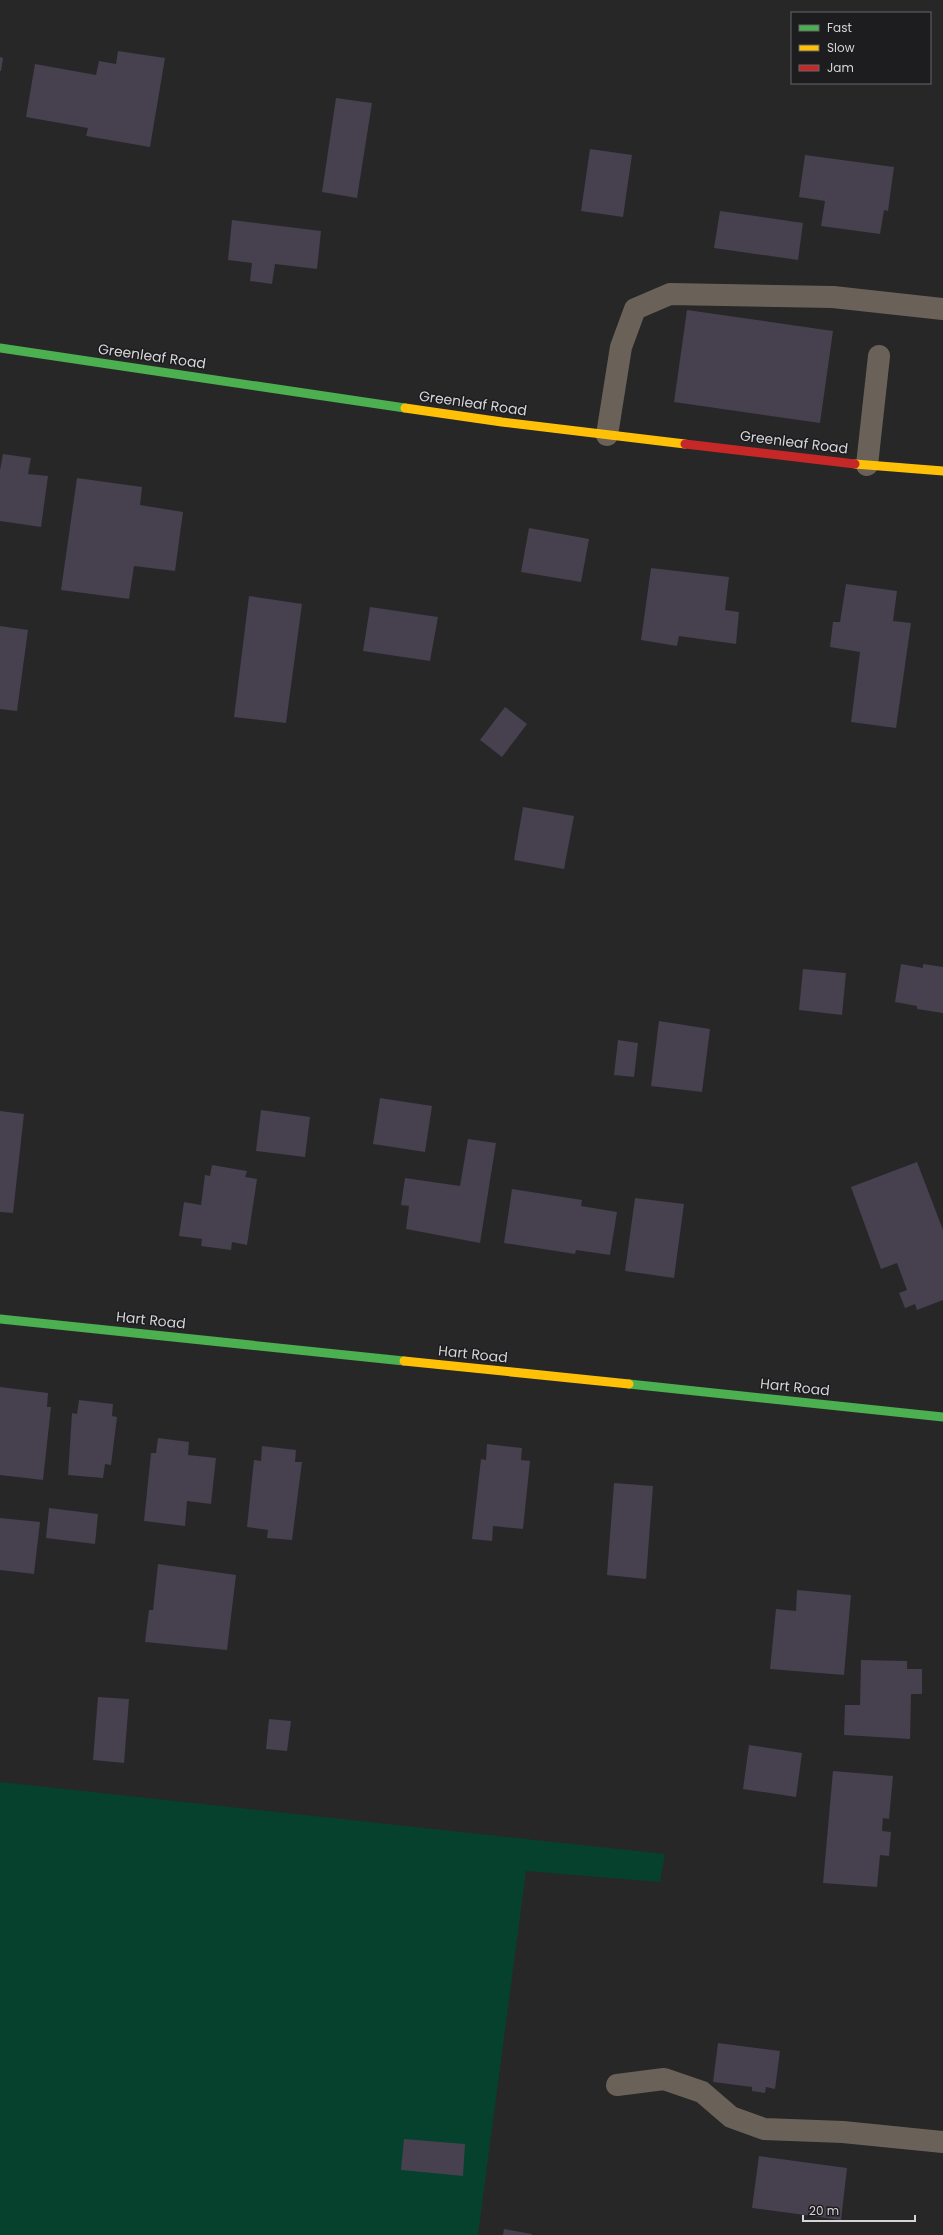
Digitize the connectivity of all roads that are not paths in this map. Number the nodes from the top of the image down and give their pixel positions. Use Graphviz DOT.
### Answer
graph roads {
  1 [pos="943,308"];
  2 [pos="0,348"];
  3 [pos="879,356"];
  4 [pos="607,435"];
  5 [pos="867,465"];
  6 [pos="943,471"];
  7 [pos="0,1319"];
  8 [pos="943,1417"];
  9 [pos="617,2085"];
  10 [pos="943,2142"];
  1 -- 4 [label="lane"];
  2 -- 4 [label="street, Greenleaf Road"];
  3 -- 5 [label="lane"];
  4 -- 5 [label="street, Greenleaf Road"];
  5 -- 6 [label="street, Greenleaf Road"];
  7 -- 8 [label="street, Hart Road"];
  9 -- 10 [label="lane"];
}
